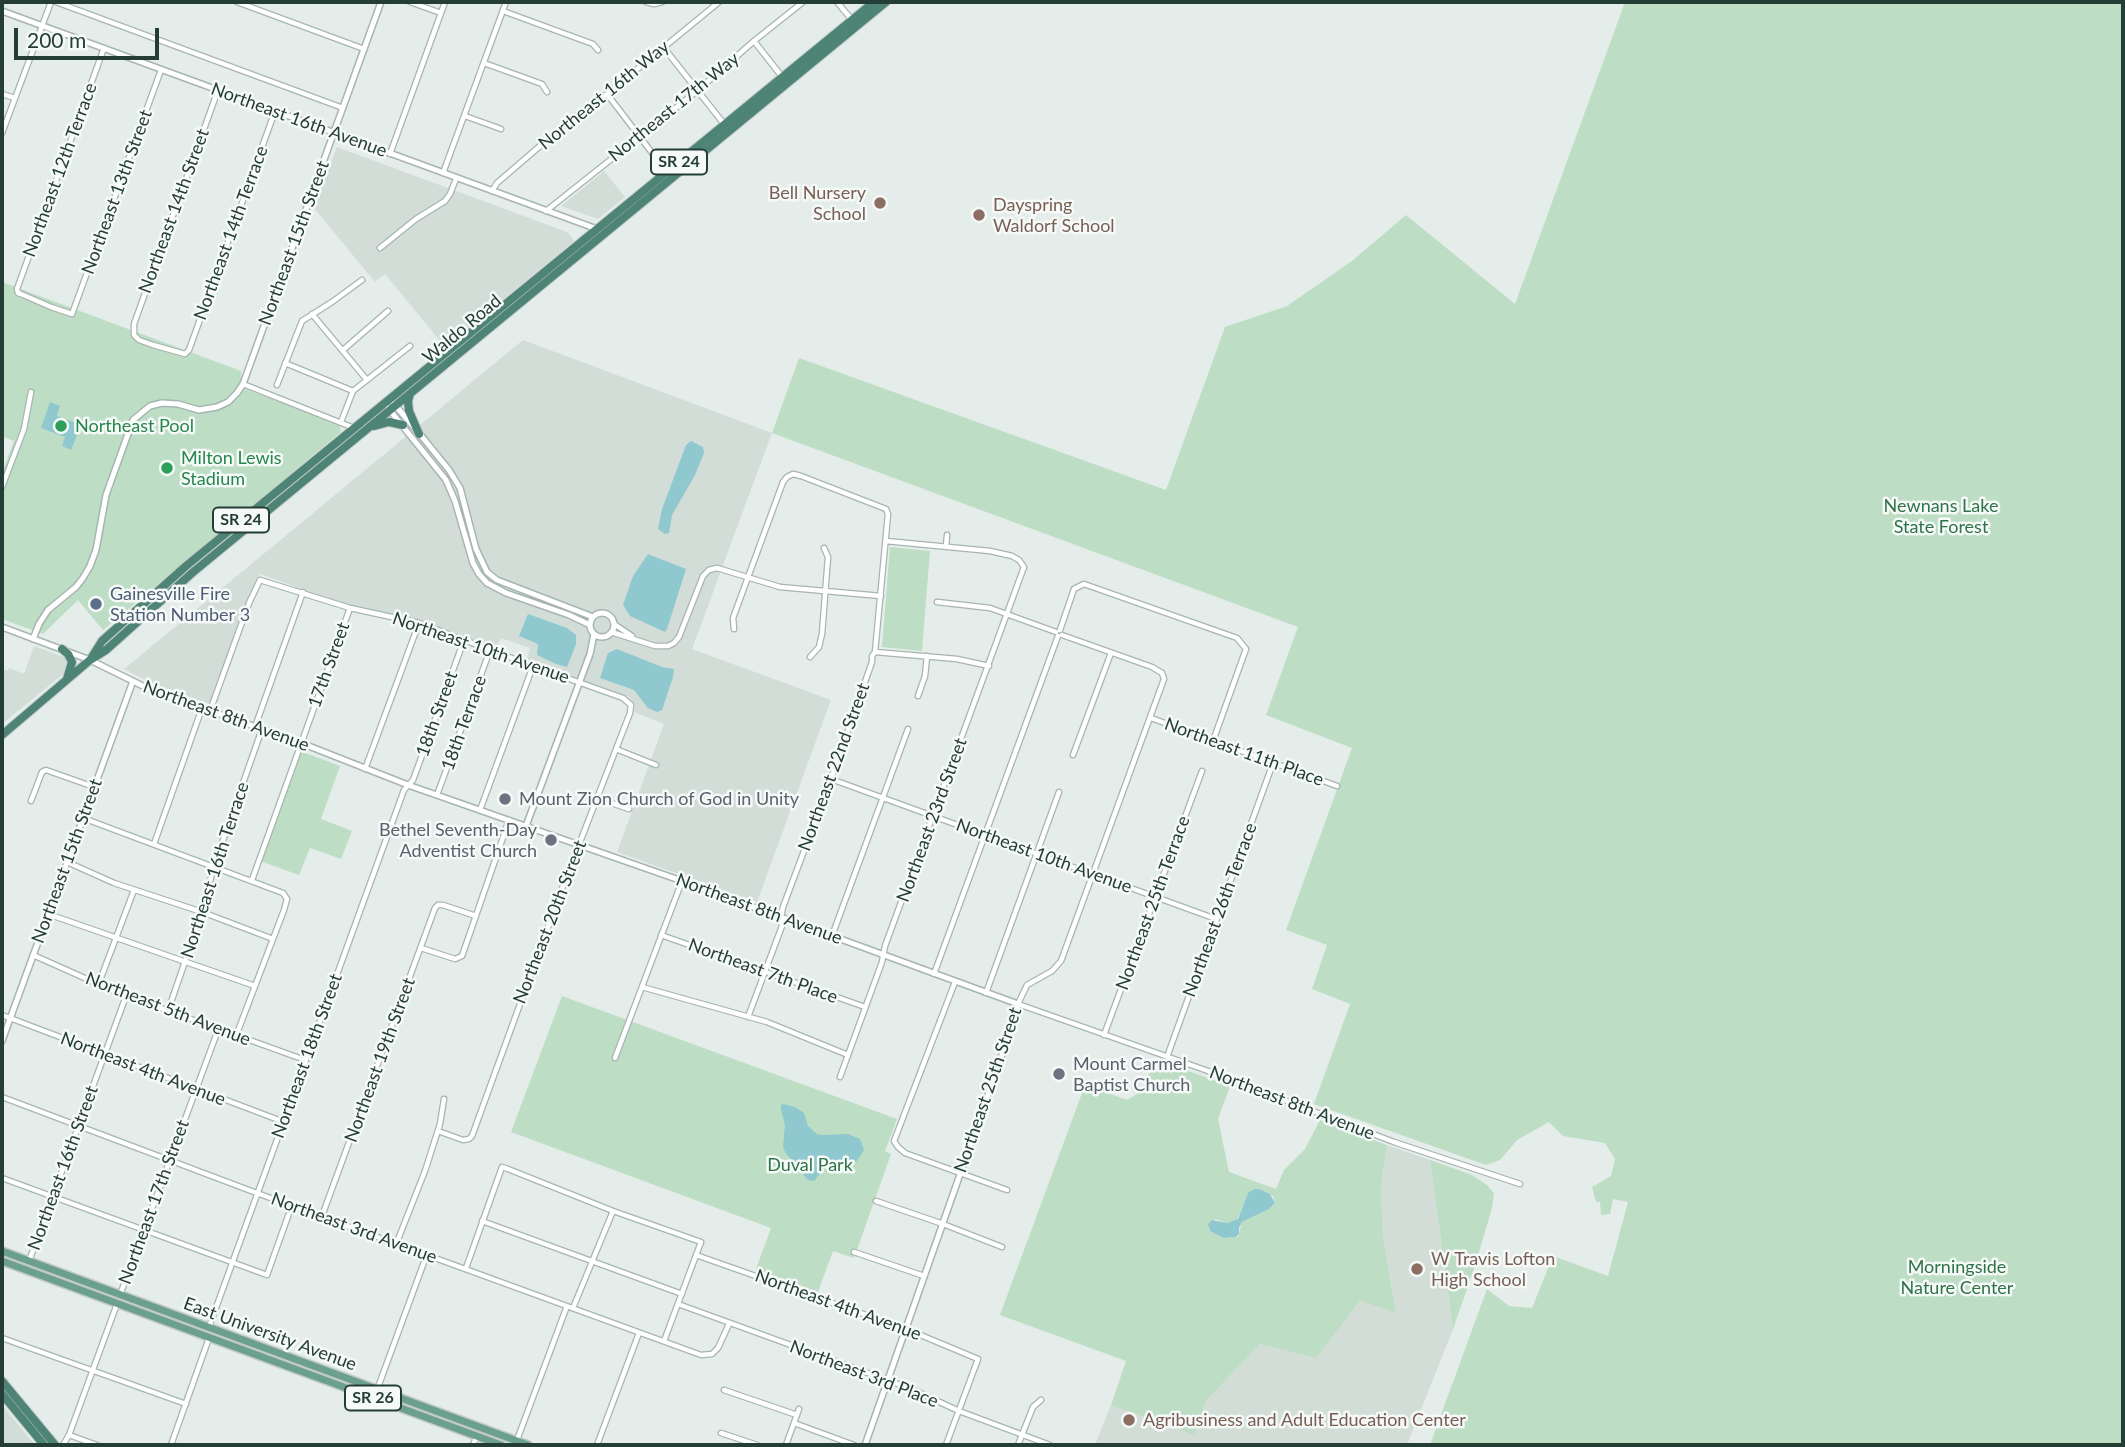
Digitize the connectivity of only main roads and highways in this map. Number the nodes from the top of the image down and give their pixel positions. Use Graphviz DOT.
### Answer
graph roads {
  1 [pos="874,2"];
  2 [pos="886,2"];
  3 [pos="855,23"];
  4 [pos="669,175"];
  5 [pos="602,232"];
  6 [pos="411,392"];
  7 [pos="390,404"];
  8 [pos="403,425"];
  9 [pos="368,428"];
  10 [pos="419,434"];
  11 [pos="62,649"];
  12 [pos="90,660"];
  13 [pos="66,682"];
  14 [pos="2,734"];
  15 [pos="2,1251"];
  16 [pos="29,1261"];
  17 [pos="2,1262"];
  18 [pos="25,1270"];
  19 [pos="120,1295"];
  20 [pos="117,1304"];
  21 [pos="208,1328"];
  22 [pos="209,1338"];
  23 [pos="301,1362"];
  24 [pos="298,1371"];
  25 [pos="2,1381"];
  26 [pos="377,1390"];
  27 [pos="2,1394"];
  28 [pos="375,1399"];
  29 [pos="482,1429"];
  30 [pos="477,1436"];
  31 [pos="516,1443"];
  32 [pos="44,1445"];
  33 [pos="55,1445"];
  34 [pos="501,1445"];
  35 [pos="528,1445"];
  1 -- 3 [label="highway, SR 24"];
  2 -- 3 [label="highway, SR 24"];
  3 -- 4 [label="highway, Waldo Road / SR 24"];
  4 -- 5 [label="highway, Waldo Road / SR 24"];
  4 -- 5 [label="highway, Waldo Road / SR 24"];
  5 -- 6 [label="highway, Waldo Road / SR 24"];
  5 -- 7 [label="highway, Waldo Road / SR 24"];
  6 -- 7 [label="highway, Waldo Road / SR 24"];
  6 -- 10 [label="highway"];
  7 -- 9 [label="highway, Waldo Road / SR 24"];
  7 -- 12 [label="highway, Waldo Road / SR 24"];
  8 -- 9 [label="highway"];
  9 -- 12 [label="highway, Waldo Road / SR 24"];
  11 -- 13 [label="highway"];
  12 -- 13 [label="highway, Waldo Road / SR 24"];
  13 -- 14 [label="highway, Waldo Road / SR 24"];
  15 -- 16 [label="main road, East University Avenue / SR 26"];
  16 -- 18 [label="main road"];
  16 -- 19 [label="main road, East University Avenue / SR 26"];
  17 -- 18 [label="main road, East University Avenue / SR 26"];
  18 -- 20 [label="main road, East University Avenue / SR 26"];
  19 -- 20 [label="main road"];
  19 -- 21 [label="main road, East University Avenue / SR 26"];
  20 -- 22 [label="main road, East University Avenue / SR 26"];
  21 -- 22 [label="main road"];
  21 -- 23 [label="main road, East University Avenue / SR 26"];
  22 -- 24 [label="main road, East University Avenue / SR 26"];
  23 -- 24 [label="main road"];
  23 -- 26 [label="main road, East University Avenue / SR 26"];
  24 -- 28 [label="main road, East University Avenue / SR 26"];
  25 -- 33 [label="highway"];
  26 -- 28 [label="main road"];
  26 -- 29 [label="main road, East University Avenue / SR 26"];
  27 -- 32 [label="highway"];
  28 -- 30 [label="main road, East University Avenue / SR 26"];
  29 -- 30 [label="main road"];
  29 -- 31 [label="main road, East University Avenue / SR 26"];
  30 -- 34 [label="main road, East University Avenue / SR 26"];
  31 -- 35 [label="main road, East University Avenue / SR 26"];
}
